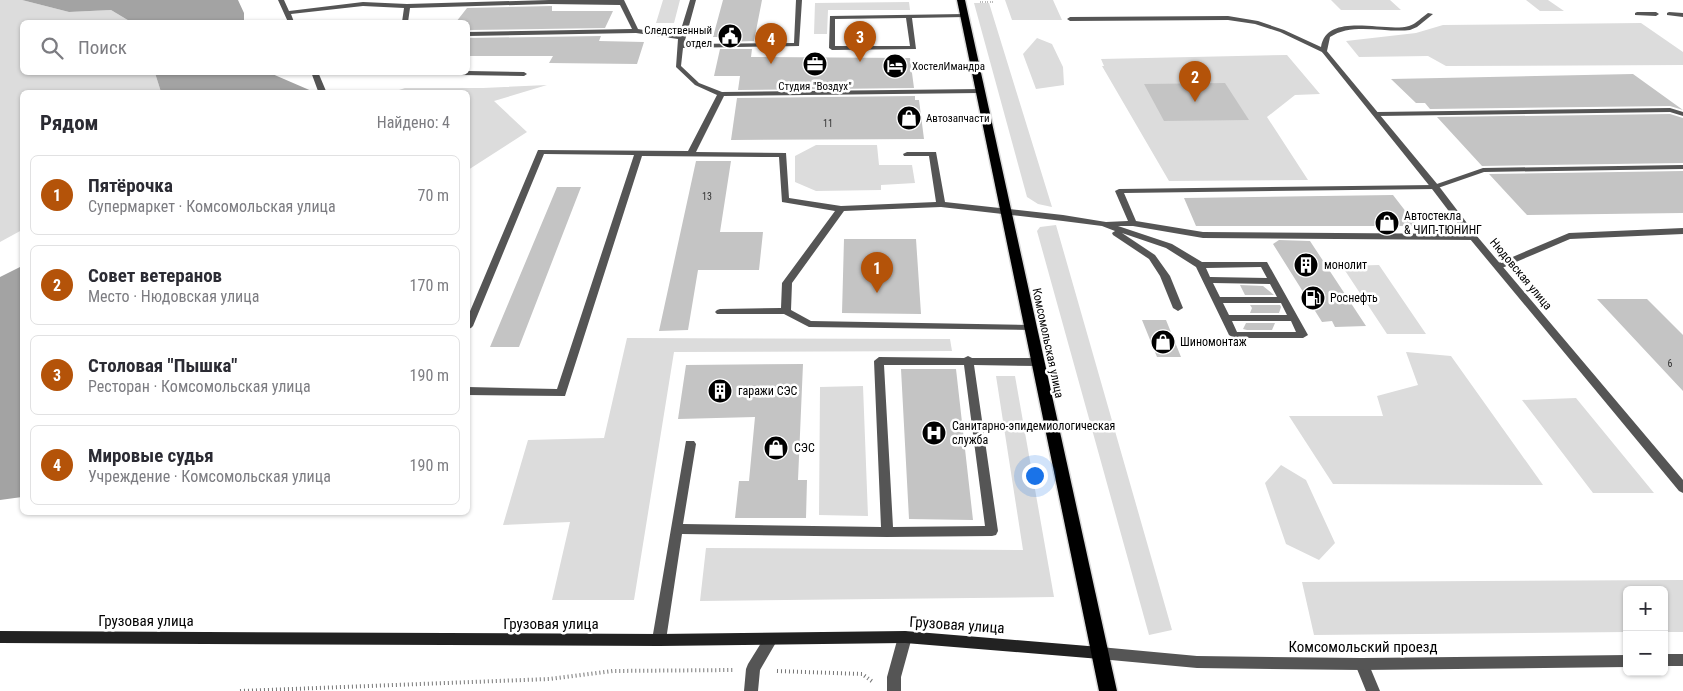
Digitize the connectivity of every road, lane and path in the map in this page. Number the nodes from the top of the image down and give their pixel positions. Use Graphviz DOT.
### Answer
graph roads {
  1 [pos="281,0"];
  2 [pos="693,0"];
  3 [pos="799,0"];
  4 [pos="961,0"];
  5 [pos="549,1"];
  6 [pos="622,1"];
  7 [pos="407,6"];
  8 [pos="287,13"];
  9 [pos="1430,14"];
  10 [pos="1637,14"];
  11 [pos="1656,14"];
  12 [pos="1669,14"];
  13 [pos="1683,15"];
  14 [pos="909,16"];
  15 [pos="964,16"];
  16 [pos="1070,19"];
  17 [pos="290,20"];
  18 [pos="405,20"];
  19 [pos="636,31"];
  20 [pos="470,34"];
  21 [pos="681,42"];
  22 [pos="1324,51"];
  23 [pos="470,73"];
  24 [pos="524,74"];
  25 [pos="315,75"];
  26 [pos="322,90"];
  27 [pos="980,91"];
  28 [pos="721,94"];
  29 [pos="1376,114"];
  30 [pos="1683,114"];
  31 [pos="639,153"];
  32 [pos="691,154"];
  33 [pos="907,154"];
  34 [pos="1683,167"];
  35 [pos="1435,187"];
  36 [pos="941,204"];
  37 [pos="841,209"];
  38 [pos="1006,211"];
  39 [pos="1133,223"];
  40 [pos="1103,224"];
  41 [pos="1683,231"];
  42 [pos="1473,236"];
  43 [pos="1200,265"];
  44 [pos="1499,266"];
  45 [pos="1208,280"];
  46 [pos="1273,281"];
  47 [pos="1217,300"];
  48 [pos="1284,300"];
  49 [pos="1178,308"];
  50 [pos="786,311"];
  51 [pos="720,312"];
  52 [pos="1226,318"];
  53 [pos="1294,318"];
  54 [pos="470,321"];
  55 [pos="1031,328"];
  56 [pos="968,360"];
  57 [pos="1038,362"];
  58 [pos="470,391"];
  59 [pos="690,444"];
  60 [pos="1683,488"];
  61 [pos="676,529"];
  62 [pos="887,532"];
  63 [pos="905,636"];
  64 [pos="0,637"];
  65 [pos="771,639"];
  66 [pos="659,640"];
  67 [pos="1100,653"];
  68 [pos="1668,660"];
  69 [pos="1683,660"];
  70 [pos="1623,661"];
  71 [pos="1362,664"];
  72 [pos="753,669"];
  73 [pos="878,686"];
  74 [pos="240,691"];
  75 [pos="751,691"];
  76 [pos="894,691"];
  77 [pos="1108,691"];
  78 [pos="1373,691"];
  1 -- 8 [label="street"];
  2 -- 21 [label="street"];
  3 -- 21 [label="street"];
  4 -- 15 [label="main road, Комсомольская улица"];
  5 -- 6 [label="street"];
  5 -- 7 [label="street"];
  6 -- 19 [label="street"];
  7 -- 8 [label="street"];
  7 -- 18 [label="street"];
  8 -- 17 [label="street"];
  9 -- 22 [label="street"];
  10 -- 11 [label="street"];
  12 -- 13 [label="street"];
  14 -- 14 [label="street"];
  14 -- 15 [label="street"];
  15 -- 27 [label="main road, Комсомольская улица"];
  16 -- 22 [label="street"];
  19 -- 20 [label="street"];
  19 -- 21 [label="street"];
  21 -- 28 [label="street"];
  22 -- 29 [label="street, Нюдовская улица"];
  23 -- 24 [label="street"];
  25 -- 26 [label="street"];
  27 -- 28 [label="street"];
  27 -- 38 [label="main road, Комсомольская улица"];
  28 -- 32 [label="street"];
  29 -- 30 [label="street"];
  29 -- 35 [label="street, Нюдовская улица"];
  31 -- 32 [label="street"];
  31 -- 54 [label="street"];
  31 -- 58 [label="street"];
  32 -- 37 [label="street"];
  33 -- 36 [label="street"];
  34 -- 35 [label="street"];
  35 -- 39 [label="street"];
  35 -- 42 [label="street, Нюдовская улица"];
  36 -- 37 [label="street"];
  36 -- 38 [label="street"];
  37 -- 50 [label="street"];
  38 -- 40 [label="street"];
  38 -- 55 [label="main road, Комсомольская улица"];
  39 -- 40 [label="street"];
  39 -- 42 [label="street"];
  40 -- 43 [label="street"];
  40 -- 49 [label="street"];
  41 -- 44 [label="street"];
  42 -- 44 [label="street, Нюдовская улица"];
  43 -- 45 [label="street"];
  43 -- 46 [label="street"];
  44 -- 60 [label="street, Нюдовская улица"];
  45 -- 46 [label="street"];
  45 -- 47 [label="street"];
  46 -- 48 [label="street"];
  47 -- 48 [label="street"];
  47 -- 52 [label="street"];
  48 -- 53 [label="street"];
  50 -- 51 [label="street"];
  50 -- 55 [label="street"];
  52 -- 53 [label="street"];
  52 -- 53 [label="street"];
  55 -- 57 [label="main road, Комсомольская улица"];
  56 -- 57 [label="street"];
  56 -- 62 [label="street"];
  56 -- 62 [label="street"];
  57 -- 67 [label="main road, Комсомольская улица"];
  59 -- 61 [label="street"];
  61 -- 62 [label="street"];
  61 -- 66 [label="street"];
  63 -- 65 [label="main road, Грузовая улица"];
  63 -- 67 [label="main road, Грузовая улица"];
  63 -- 76 [label="street"];
  64 -- 66 [label="main road, Грузовая улица"];
  65 -- 66 [label="main road, Грузовая улица"];
  65 -- 72 [label="street"];
  67 -- 71 [label="street, Комсомольский проезд"];
  67 -- 77 [label="main road, Комсомольская улица"];
  68 -- 69 [label="street"];
  70 -- 71 [label="street, Комсомольский проезд"];
  71 -- 78 [label="street"];
  72 -- 73 [label="path"];
  72 -- 74 [label="path"];
  72 -- 75 [label="street"];
}
